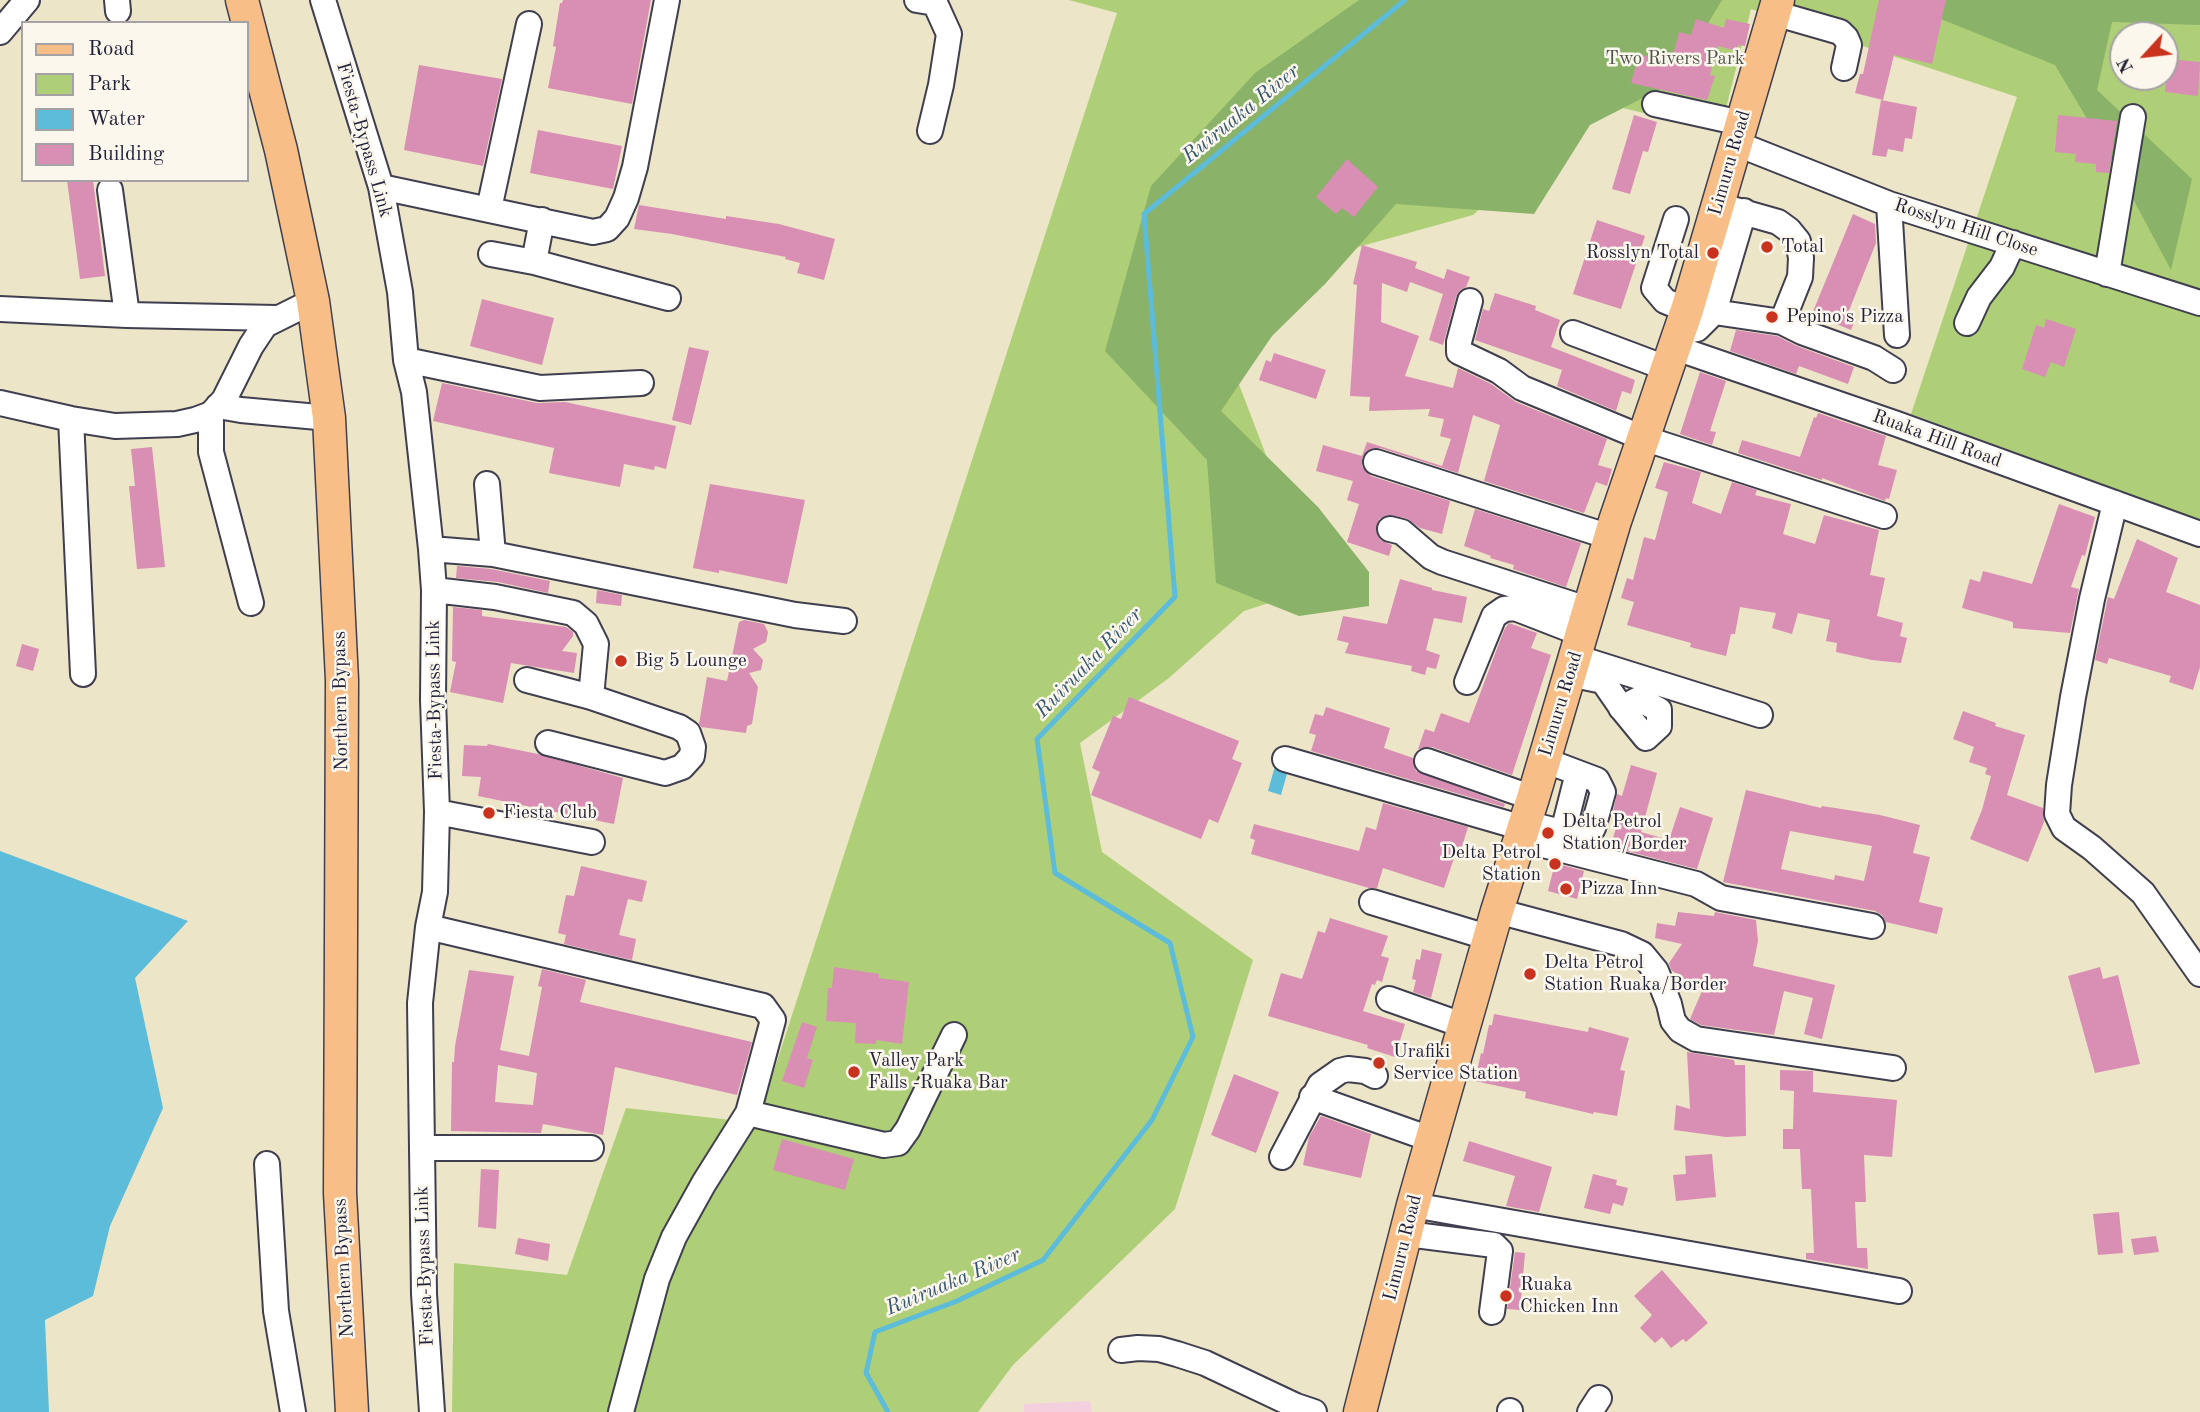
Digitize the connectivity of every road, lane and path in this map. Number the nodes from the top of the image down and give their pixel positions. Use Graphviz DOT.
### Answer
graph roads {
  1 [pos="27,0"];
  2 [pos="242,0"];
  3 [pos="323,0"];
  4 [pos="667,0"];
  5 [pos="917,0"];
  6 [pos="1776,7"];
  7 [pos="247,21"];
  8 [pos="248,23"];
  9 [pos="529,23"];
  10 [pos="0,32"];
  11 [pos="1844,68"];
  12 [pos="1655,104"];
  13 [pos="2133,117"];
  14 [pos="930,131"];
  15 [pos="1738,133"];
  16 [pos="381,187"];
  17 [pos="110,190"];
  18 [pos="1889,204"];
  19 [pos="1731,208"];
  20 [pos="489,209"];
  21 [pos="1676,219"];
  22 [pos="542,220"];
  23 [pos="2013,243"];
  24 [pos="491,254"];
  25 [pos="534,262"];
  26 [pos="2107,274"];
  27 [pos="668,299"];
  28 [pos="313,301"];
  29 [pos="1470,301"];
  30 [pos="2200,303"];
  31 [pos="0,309"];
  32 [pos="127,315"];
  33 [pos="276,318"];
  34 [pos="1782,322"];
  35 [pos="1967,323"];
  36 [pos="1573,333"];
  37 [pos="1683,334"];
  38 [pos="1897,335"];
  39 [pos="406,360"];
  40 [pos="1893,370"];
  41 [pos="640,383"];
  42 [pos="0,402"];
  43 [pos="215,410"];
  44 [pos="329,418"];
  45 [pos="71,419"];
  46 [pos="1643,438"];
  47 [pos="1376,462"];
  48 [pos="487,484"];
  49 [pos="2115,503"];
  50 [pos="1884,516"];
  51 [pos="1390,529"];
  52 [pos="2200,534"];
  53 [pos="1610,537"];
  54 [pos="431,549"];
  55 [pos="493,554"];
  56 [pos="434,590"];
  57 [pos="251,603"];
  58 [pos="844,621"];
  59 [pos="1579,644"];
  60 [pos="83,674"];
  61 [pos="527,680"];
  62 [pos="1467,682"];
  63 [pos="591,697"];
  64 [pos="1621,708"];
  65 [pos="1760,715"];
  66 [pos="548,743"];
  67 [pos="1286,759"];
  68 [pos="1544,760"];
  69 [pos="1427,761"];
  70 [pos="437,812"];
  71 [pos="1525,822"];
  72 [pos="592,842"];
  73 [pos="1372,902"];
  74 [pos="1494,924"];
  75 [pos="1872,926"];
  76 [pos="428,927"];
  77 [pos="2200,974"];
  78 [pos="1389,999"];
  79 [pos="1465,1026"];
  80 [pos="954,1035"];
  81 [pos="1893,1068"];
  82 [pos="1375,1076"];
  83 [pos="1312,1097"];
  84 [pos="748,1113"];
  85 [pos="1433,1140"];
  86 [pos="422,1148"];
  87 [pos="591,1148"];
  88 [pos="1282,1157"];
  89 [pos="267,1164"];
  90 [pos="1410,1219"];
  91 [pos="1899,1291"];
  92 [pos="1492,1312"];
  93 [pos="1121,1350"];
  94 [pos="293,1412"];
  95 [pos="352,1412"];
  96 [pos="432,1412"];
  97 [pos="621,1412"];
  98 [pos="1314,1412"];
  99 [pos="1360,1412"];
  1 -- 10 [label="street"];
  2 -- 7 [label="main road, Northern Bypass"];
  3 -- 16 [label="street, Fiesta-Bypass Link"];
  4 -- 22 [label="street"];
  5 -- 14 [label="street"];
  6 -- 11 [label="street"];
  6 -- 15 [label="main road, Limuru Road"];
  8 -- 28 [label="main road, Northern Bypass"];
  9 -- 20 [label="street"];
  12 -- 15 [label="street, Rosslyn Hill Close"];
  13 -- 26 [label="street"];
  15 -- 18 [label="street, Rosslyn Hill Close"];
  15 -- 19 [label="main road, Limuru Road"];
  16 -- 20 [label="street"];
  16 -- 39 [label="street, Fiesta-Bypass Link"];
  17 -- 32 [label="street"];
  18 -- 23 [label="street, Rosslyn Hill Close"];
  18 -- 38 [label="street"];
  19 -- 34 [label="street"];
  19 -- 37 [label="main road, Limuru Road"];
  20 -- 22 [label="street"];
  21 -- 37 [label="street"];
  22 -- 25 [label="street"];
  23 -- 26 [label="street, Rosslyn Hill Close"];
  23 -- 35 [label="street"];
  24 -- 25 [label="street"];
  25 -- 27 [label="street"];
  26 -- 30 [label="street, Rosslyn Hill Close"];
  28 -- 33 [label="street"];
  28 -- 44 [label="main road, Northern Bypass"];
  29 -- 46 [label="street"];
  31 -- 32 [label="street"];
  32 -- 33 [label="street"];
  33 -- 43 [label="street"];
  34 -- 37 [label="street"];
  34 -- 40 [label="street"];
  36 -- 37 [label="street"];
  37 -- 46 [label="main road, Limuru Road"];
  37 -- 49 [label="street, Ruaka Hill Road"];
  39 -- 41 [label="street"];
  39 -- 54 [label="street, Fiesta-Bypass Link"];
  42 -- 45 [label="street"];
  43 -- 44 [label="street"];
  43 -- 45 [label="street"];
  43 -- 57 [label="street"];
  44 -- 95 [label="main road, Northern Bypass"];
  45 -- 60 [label="street"];
  46 -- 50 [label="street"];
  46 -- 53 [label="main road, Limuru Road"];
  47 -- 53 [label="street"];
  48 -- 55 [label="street"];
  49 -- 52 [label="street, Ruaka Hill Road"];
  49 -- 77 [label="street"];
  51 -- 59 [label="street"];
  53 -- 59 [label="main road, Limuru Road"];
  54 -- 55 [label="street"];
  54 -- 56 [label="street, Fiesta-Bypass Link"];
  55 -- 58 [label="street"];
  56 -- 63 [label="street"];
  56 -- 70 [label="street, Fiesta-Bypass Link"];
  59 -- 62 [label="street"];
  59 -- 64 [label="street"];
  59 -- 65 [label="street"];
  59 -- 68 [label="main road, Limuru Road"];
  61 -- 63 [label="street"];
  63 -- 66 [label="street"];
  67 -- 71 [label="street"];
  68 -- 71 [label="main road, Limuru Road"];
  68 -- 71 [label="street"];
  69 -- 71 [label="street"];
  70 -- 72 [label="street"];
  70 -- 76 [label="street, Fiesta-Bypass Link"];
  71 -- 74 [label="main road, Limuru Road"];
  71 -- 75 [label="street"];
  73 -- 74 [label="street"];
  74 -- 79 [label="main road, Limuru Road"];
  74 -- 81 [label="street"];
  76 -- 84 [label="street"];
  76 -- 86 [label="street, Fiesta-Bypass Link"];
  78 -- 79 [label="street"];
  79 -- 85 [label="main road, Limuru Road"];
  80 -- 84 [label="street"];
  82 -- 83 [label="street"];
  83 -- 85 [label="street"];
  83 -- 88 [label="street"];
  84 -- 97 [label="street"];
  85 -- 90 [label="main road, Limuru Road"];
  86 -- 87 [label="street"];
  86 -- 96 [label="street, Fiesta-Bypass Link"];
  89 -- 94 [label="street"];
  90 -- 91 [label="street"];
  90 -- 92 [label="street"];
  90 -- 99 [label="main road, Limuru Road"];
  93 -- 98 [label="street"];
}
